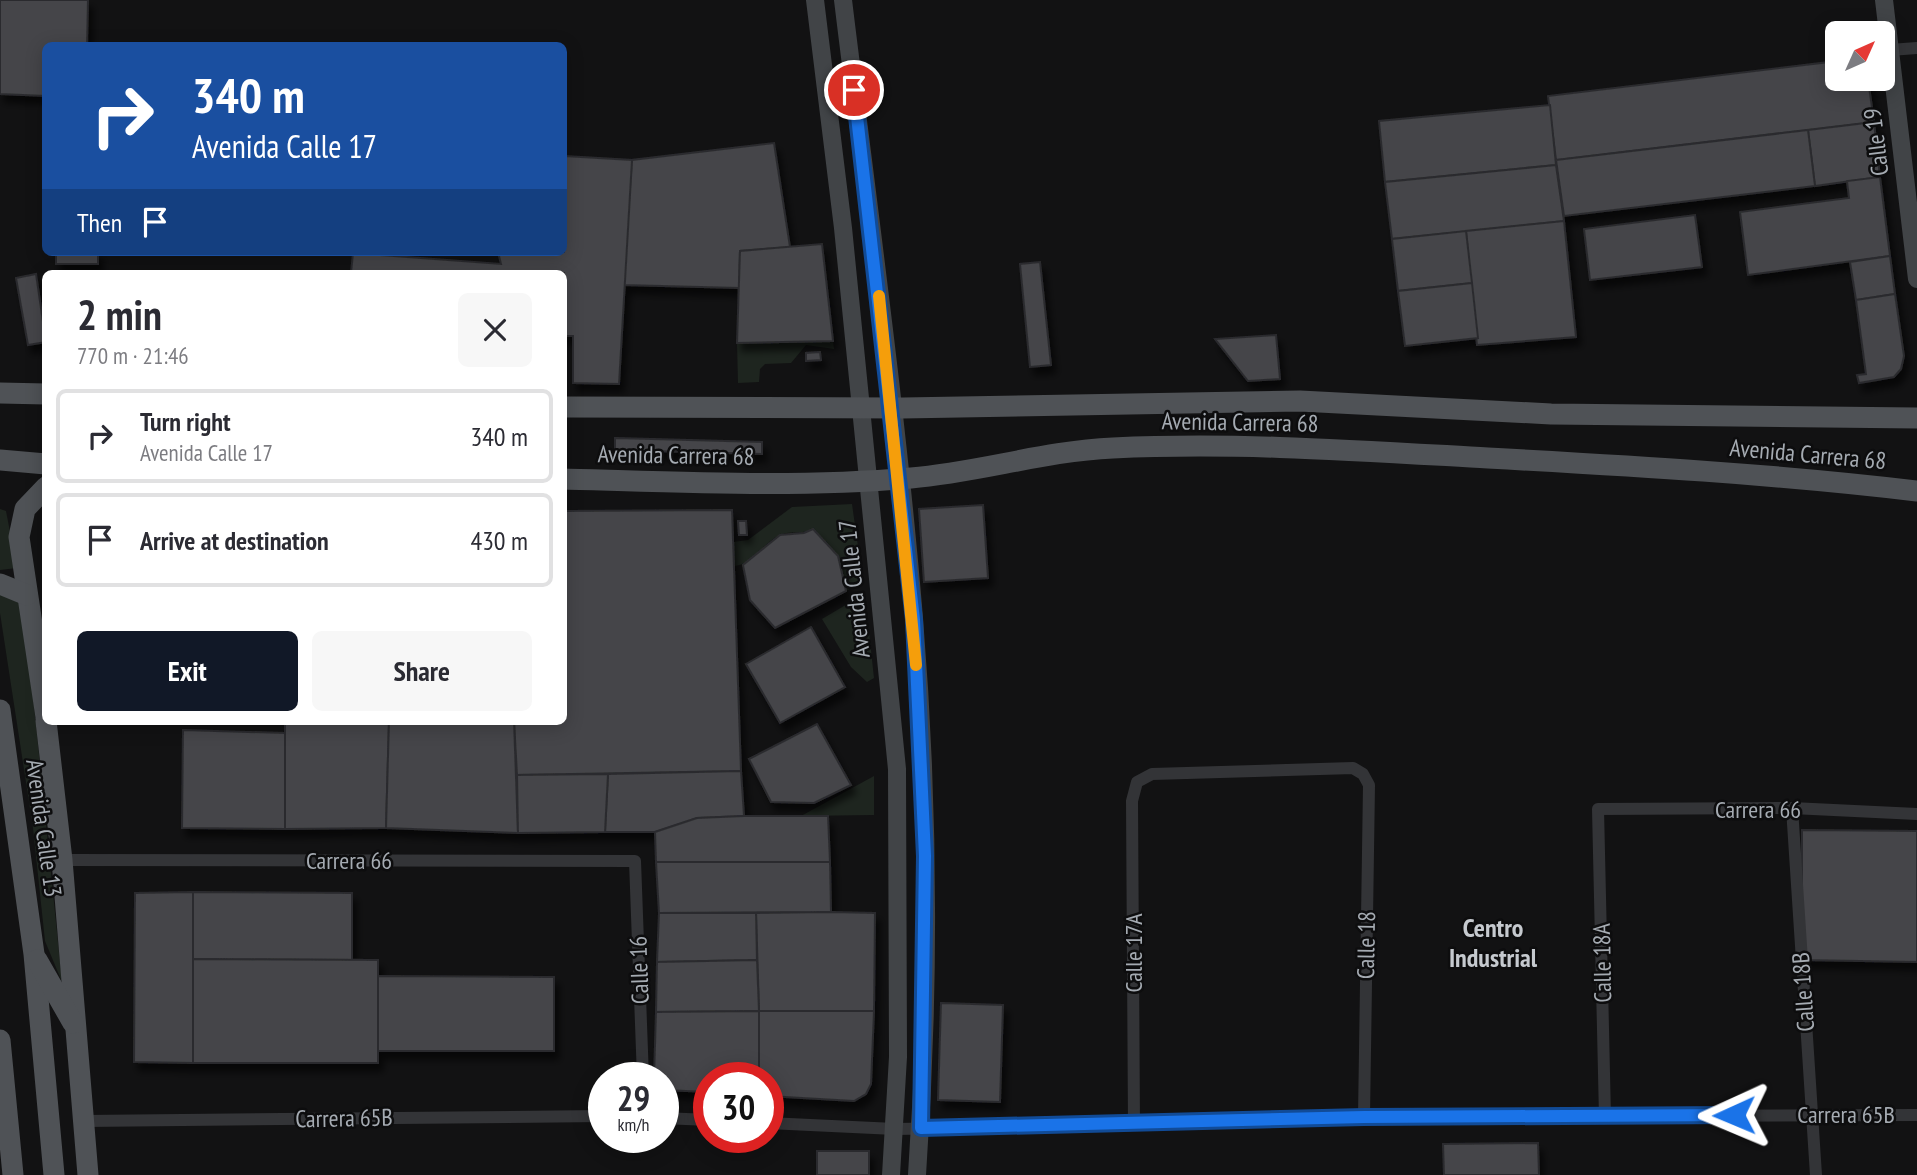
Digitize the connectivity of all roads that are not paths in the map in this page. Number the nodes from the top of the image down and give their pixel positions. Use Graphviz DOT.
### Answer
graph roads {
  1 [pos="816,0"];
  2 [pos="844,0"];
  3 [pos="1884,0"];
  4 [pos="1886,21"];
  5 [pos="1917,48"];
  6 [pos="1895,50"];
  7 [pos="1894,91"];
  8 [pos="1917,279"];
  9 [pos="0,393"];
  10 [pos="42,394"];
  11 [pos="567,407"];
  12 [pos="861,408"];
  13 [pos="892,408"];
  14 [pos="1917,418"];
  15 [pos="0,460"];
  16 [pos="42,464"];
  17 [pos="567,479"];
  18 [pos="899,479"];
  19 [pos="868,482"];
  20 [pos="42,491"];
  21 [pos="1917,491"];
  22 [pos="0,584"];
  23 [pos="27,595"];
  24 [pos="42,693"];
  25 [pos="0,710"];
  26 [pos="47,725"];
  27 [pos="897,769"];
  28 [pos="922,769"];
  29 [pos="1363,774"];
  30 [pos="1792,808"];
  31 [pos="1598,809"];
  32 [pos="1917,814"];
  33 [pos="62,860"];
  34 [pos="635,861"];
  35 [pos="34,954"];
  36 [pos="76,1028"];
  37 [pos="0,1041"];
  38 [pos="642,1062"];
  39 [pos="1811,1114"];
  40 [pos="1917,1115"];
  41 [pos="588,1116"];
  42 [pos="1364,1117"];
  43 [pos="1605,1117"];
  44 [pos="84,1121"];
  45 [pos="784,1124"];
  46 [pos="1134,1125"];
  47 [pos="921,1128"];
  48 [pos="895,1129"];
  49 [pos="13,1175"];
  50 [pos="54,1175"];
  51 [pos="88,1175"];
  52 [pos="891,1175"];
  53 [pos="918,1175"];
  54 [pos="1816,1175"];
  1 -- 12 [label="street, Avenida Calle 17"];
  2 -- 13 [label="street"];
  3 -- 4 [label="street, Calle 19"];
  5 -- 6 [label="street"];
  7 -- 8 [label="street, Calle 19"];
  9 -- 10 [label="main road"];
  11 -- 12 [label="main road, Avenida Carrera 68"];
  12 -- 13 [label="main road, Avenida Carrera 68"];
  12 -- 19 [label="street, Avenida Calle 17"];
  13 -- 14 [label="main road, Avenida Carrera 68"];
  13 -- 18 [label="street"];
  15 -- 16 [label="main road"];
  17 -- 19 [label="main road, Avenida Carrera 68"];
  18 -- 19 [label="main road, Avenida Carrera 68"];
  18 -- 21 [label="main road, Avenida Carrera 68"];
  18 -- 28 [label="street"];
  19 -- 27 [label="street, Avenida Calle 17"];
  20 -- 23 [label="main road"];
  22 -- 23 [label="main road"];
  23 -- 24 [label="main road"];
  25 -- 35 [label="main road, Avenida Calle 13"];
  26 -- 33 [label="main road"];
  27 -- 28 [label="street"];
  27 -- 48 [label="street, Avenida Calle 17"];
  28 -- 47 [label="street"];
  29 -- 42 [label="street, Calle 18"];
  29 -- 46 [label="street, Calle 17A"];
  30 -- 31 [label="street, Carrera 66"];
  30 -- 32 [label="street, Carrera 66"];
  30 -- 39 [label="street, Calle 18B"];
  31 -- 43 [label="street, Calle 18A"];
  33 -- 34 [label="street, Carrera 66"];
  33 -- 36 [label="main road"];
  34 -- 38 [label="street, Calle 16"];
  35 -- 36 [label="main road, Avenida Calle 13"];
  35 -- 50 [label="main road, Avenida Calle 13"];
  36 -- 44 [label="main road, Avenida Calle 13"];
  37 -- 49 [label="main road"];
  39 -- 40 [label="street, Carrera 65B"];
  39 -- 43 [label="street, Carrera 65B"];
  39 -- 54 [label="street, Calle 18B"];
  41 -- 44 [label="street, Carrera 65B"];
  42 -- 43 [label="street, Carrera 65B"];
  42 -- 46 [label="street, Carrera 65B"];
  44 -- 51 [label="main road, Avenida Calle 13"];
  45 -- 48 [label="street, Carrera 65B"];
  46 -- 47 [label="street, Carrera 65B"];
  47 -- 48 [label="street, Carrera 65B"];
  47 -- 53 [label="street"];
  48 -- 52 [label="street, Avenida Calle 17"];
}
